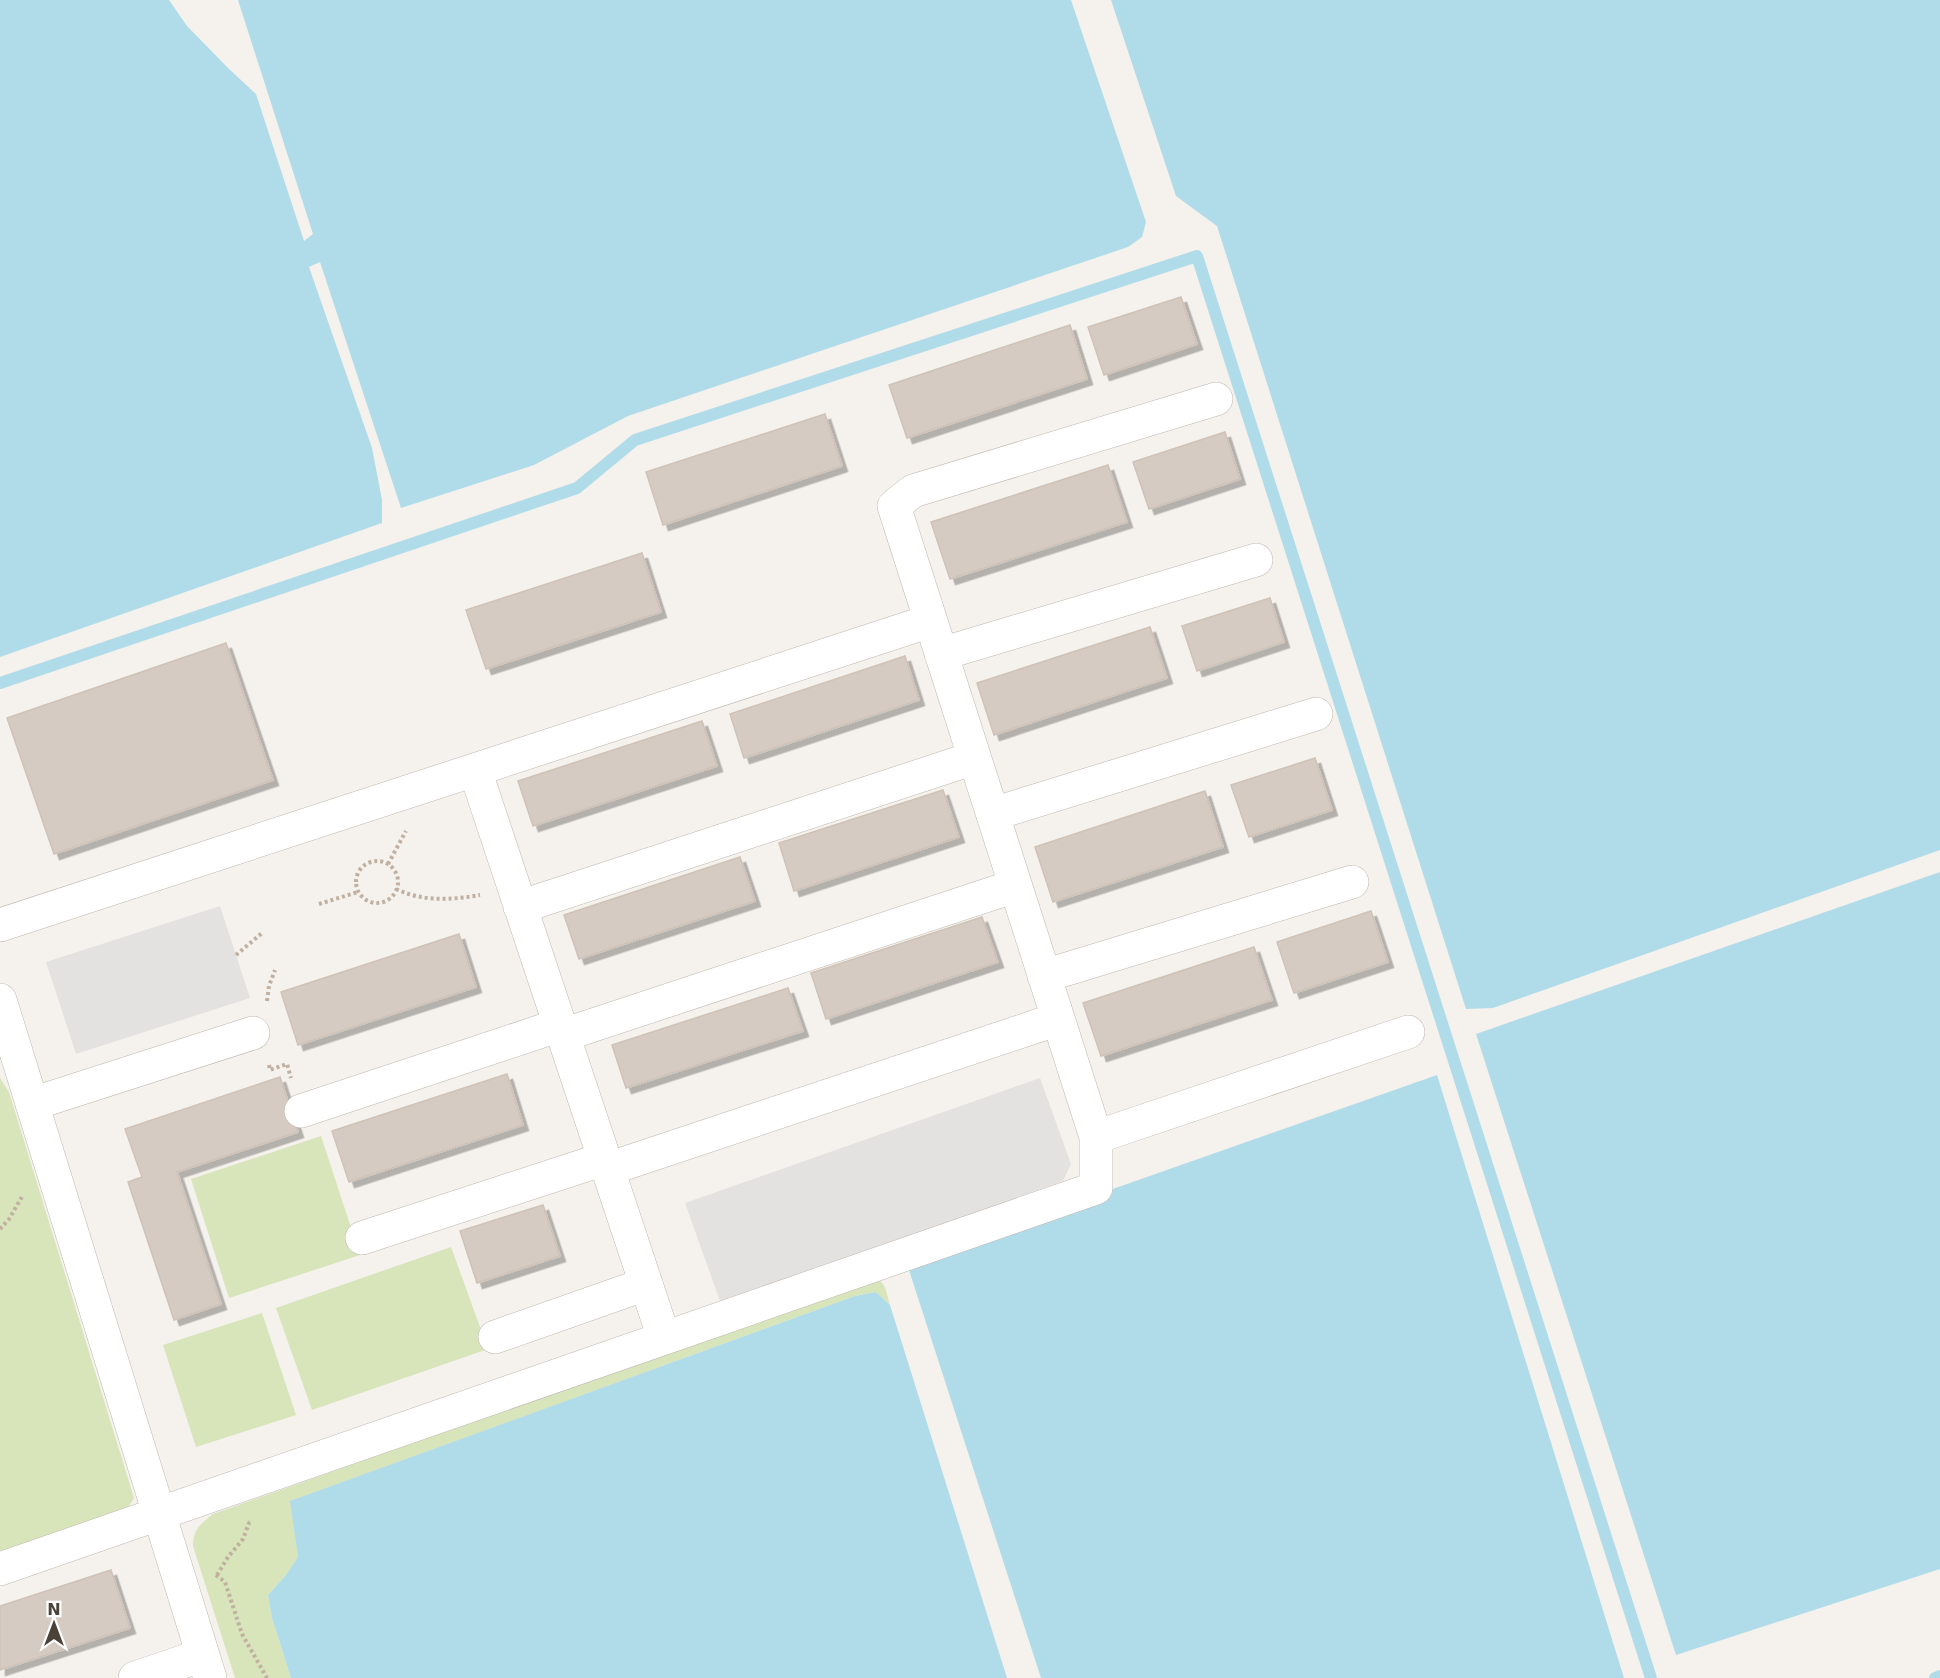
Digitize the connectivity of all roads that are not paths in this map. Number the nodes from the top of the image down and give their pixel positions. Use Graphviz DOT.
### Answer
graph roads {
  1 [pos="1216,399"];
  2 [pos="1256,560"];
  3 [pos="930,621"];
  4 [pos="941,654"];
  5 [pos="1316,714"];
  6 [pos="975,758"];
  7 [pos="475,770"];
  8 [pos="993,814"];
  9 [pos="1352,882"];
  10 [pos="1016,886"];
  11 [pos="517,898"];
  12 [pos="0,925"];
  13 [pos="1044,976"];
  14 [pos="0,1000"];
  15 [pos="1058,1018"];
  16 [pos="562,1030"];
  17 [pos="1408,1032"];
  18 [pos="253,1033"];
  19 [pos="7,1046"];
  20 [pos="32,1104"];
  21 [pos="301,1110"];
  22 [pos="1096,1137"];
  23 [pos="606,1164"];
  24 [pos="362,1238"];
  25 [pos="646,1284"];
  26 [pos="495,1337"];
  27 [pos="664,1338"];
  28 [pos="160,1514"];
  29 [pos="0,1569"];
  30 [pos="207,1666"];
  31 [pos="135,1678"];
  1 -- 3 [label="street"];
  2 -- 4 [label="street"];
  3 -- 4 [label="street"];
  3 -- 7 [label="street"];
  4 -- 6 [label="street"];
  5 -- 8 [label="street"];
  6 -- 8 [label="street"];
  6 -- 11 [label="street"];
  7 -- 11 [label="street"];
  7 -- 12 [label="street"];
  8 -- 10 [label="street"];
  9 -- 13 [label="street"];
  10 -- 13 [label="street"];
  10 -- 16 [label="street"];
  11 -- 16 [label="street"];
  13 -- 15 [label="street"];
  14 -- 19 [label="street"];
  15 -- 22 [label="street"];
  15 -- 23 [label="street"];
  16 -- 21 [label="street"];
  16 -- 23 [label="street"];
  17 -- 22 [label="street"];
  18 -- 20 [label="street"];
  19 -- 20 [label="street"];
  20 -- 28 [label="street"];
  22 -- 27 [label="street"];
  23 -- 24 [label="street"];
  23 -- 25 [label="street"];
  25 -- 26 [label="street"];
  25 -- 27 [label="street"];
  27 -- 28 [label="street"];
  28 -- 29 [label="street"];
  28 -- 30 [label="street"];
  30 -- 31 [label="street"];
}
